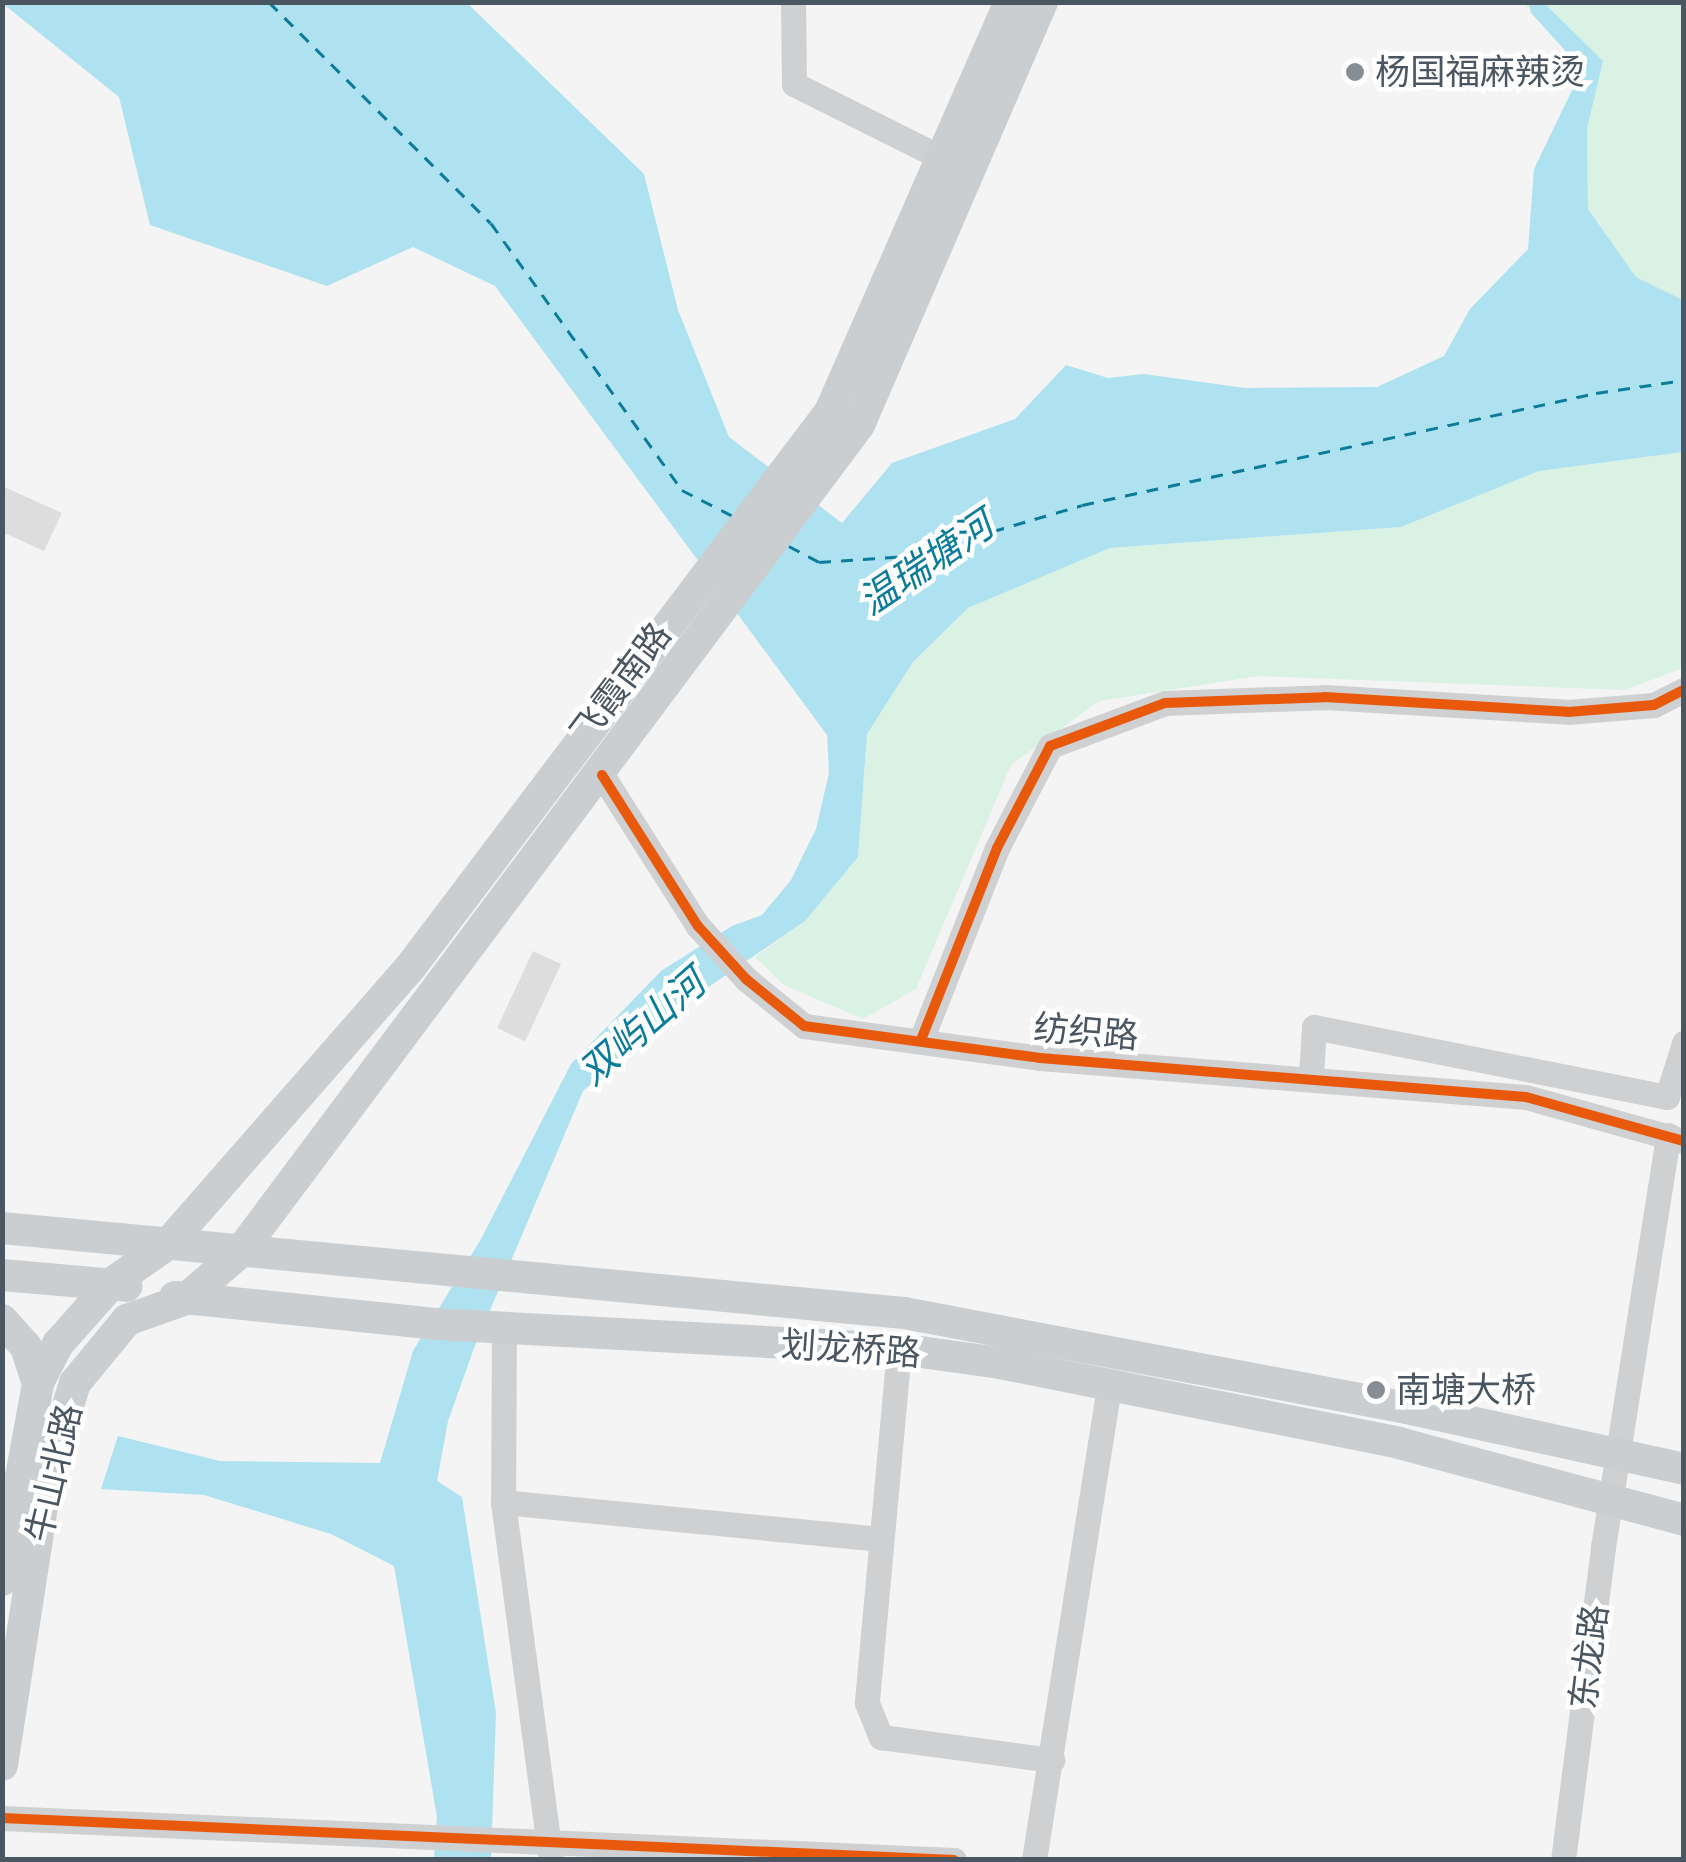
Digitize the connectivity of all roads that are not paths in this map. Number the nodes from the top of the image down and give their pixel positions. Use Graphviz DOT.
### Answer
graph roads {
  1 [pos="793,2"];
  2 [pos="1010,2"];
  3 [pos="1042,2"];
  4 [pos="942,158"];
  5 [pos="844,419"];
  6 [pos="1684,690"];
  7 [pos="602,774"];
  8 [pos="921,1040"];
  9 [pos="1684,1044"];
  10 [pos="1311,1075"];
  11 [pos="1676,1138"];
  12 [pos="2,1228"];
  13 [pos="168,1244"];
  14 [pos="240,1252"];
  15 [pos="2,1275"];
  16 [pos="112,1283"];
  17 [pos="186,1299"];
  18 [pos="2,1320"];
  19 [pos="504,1328"];
  20 [pos="899,1350"];
  21 [pos="38,1383"];
  22 [pos="1109,1384"];
  23 [pos="1618,1456"];
  24 [pos="13,1468"];
  25 [pos="1684,1469"];
  26 [pos="503,1502"];
  27 [pos="1610,1503"];
  28 [pos="1684,1520"];
  29 [pos="881,1539"];
  30 [pos="2,1580"];
  31 [pos="1052,1760"];
  32 [pos="2,1765"];
  33 [pos="2,1818"];
  34 [pos="551,1850"];
  35 [pos="954,1860"];
  36 [pos="1034,1860"];
  37 [pos="1563,1860"];
  1 -- 4 [label="street"];
  2 -- 4 [label="main road, 飞霞南路"];
  3 -- 5 [label="main road, 飞霞南路"];
  4 -- 5 [label="main road, 飞霞南路"];
  5 -- 7 [label="main road, 飞霞南路"];
  5 -- 13 [label="main road, 飞霞南路"];
  6 -- 8 [label="street"];
  7 -- 8 [label="street, 纺织路"];
  7 -- 14 [label="main road, 飞霞南路"];
  8 -- 10 [label="street, 纺织路"];
  9 -- 10 [label="street"];
  10 -- 11 [label="street, 纺织路"];
  11 -- 23 [label="street, 东龙路"];
  12 -- 13 [label="main road, 划龙桥路"];
  13 -- 14 [label="main road, 划龙桥路"];
  13 -- 16 [label="main road, 飞霞南路"];
  14 -- 17 [label="main road, 飞霞南路"];
  14 -- 23 [label="main road, 划龙桥路"];
  15 -- 16 [label="main road, 划龙桥路"];
  16 -- 17 [label="main road, 划龙桥路"];
  16 -- 21 [label="main road, 牛山北路"];
  17 -- 19 [label="main road, 划龙桥路"];
  17 -- 32 [label="main road, 牛山北路"];
  18 -- 21 [label="main road"];
  19 -- 20 [label="main road, 划龙桥路"];
  19 -- 26 [label="street"];
  20 -- 22 [label="main road, 划龙桥路"];
  20 -- 29 [label="street"];
  21 -- 24 [label="main road, 牛山北路"];
  22 -- 27 [label="main road, 划龙桥路"];
  22 -- 31 [label="street"];
  23 -- 25 [label="main road, 划龙桥路"];
  23 -- 27 [label="street, 东龙路"];
  24 -- 30 [label="main road, 牛山北路"];
  26 -- 29 [label="street"];
  26 -- 34 [label="street"];
  27 -- 28 [label="main road, 划龙桥路"];
  27 -- 37 [label="street, 东龙路"];
  29 -- 31 [label="street"];
  31 -- 36 [label="street"];
  33 -- 34 [label="street"];
  34 -- 35 [label="street"];
}
